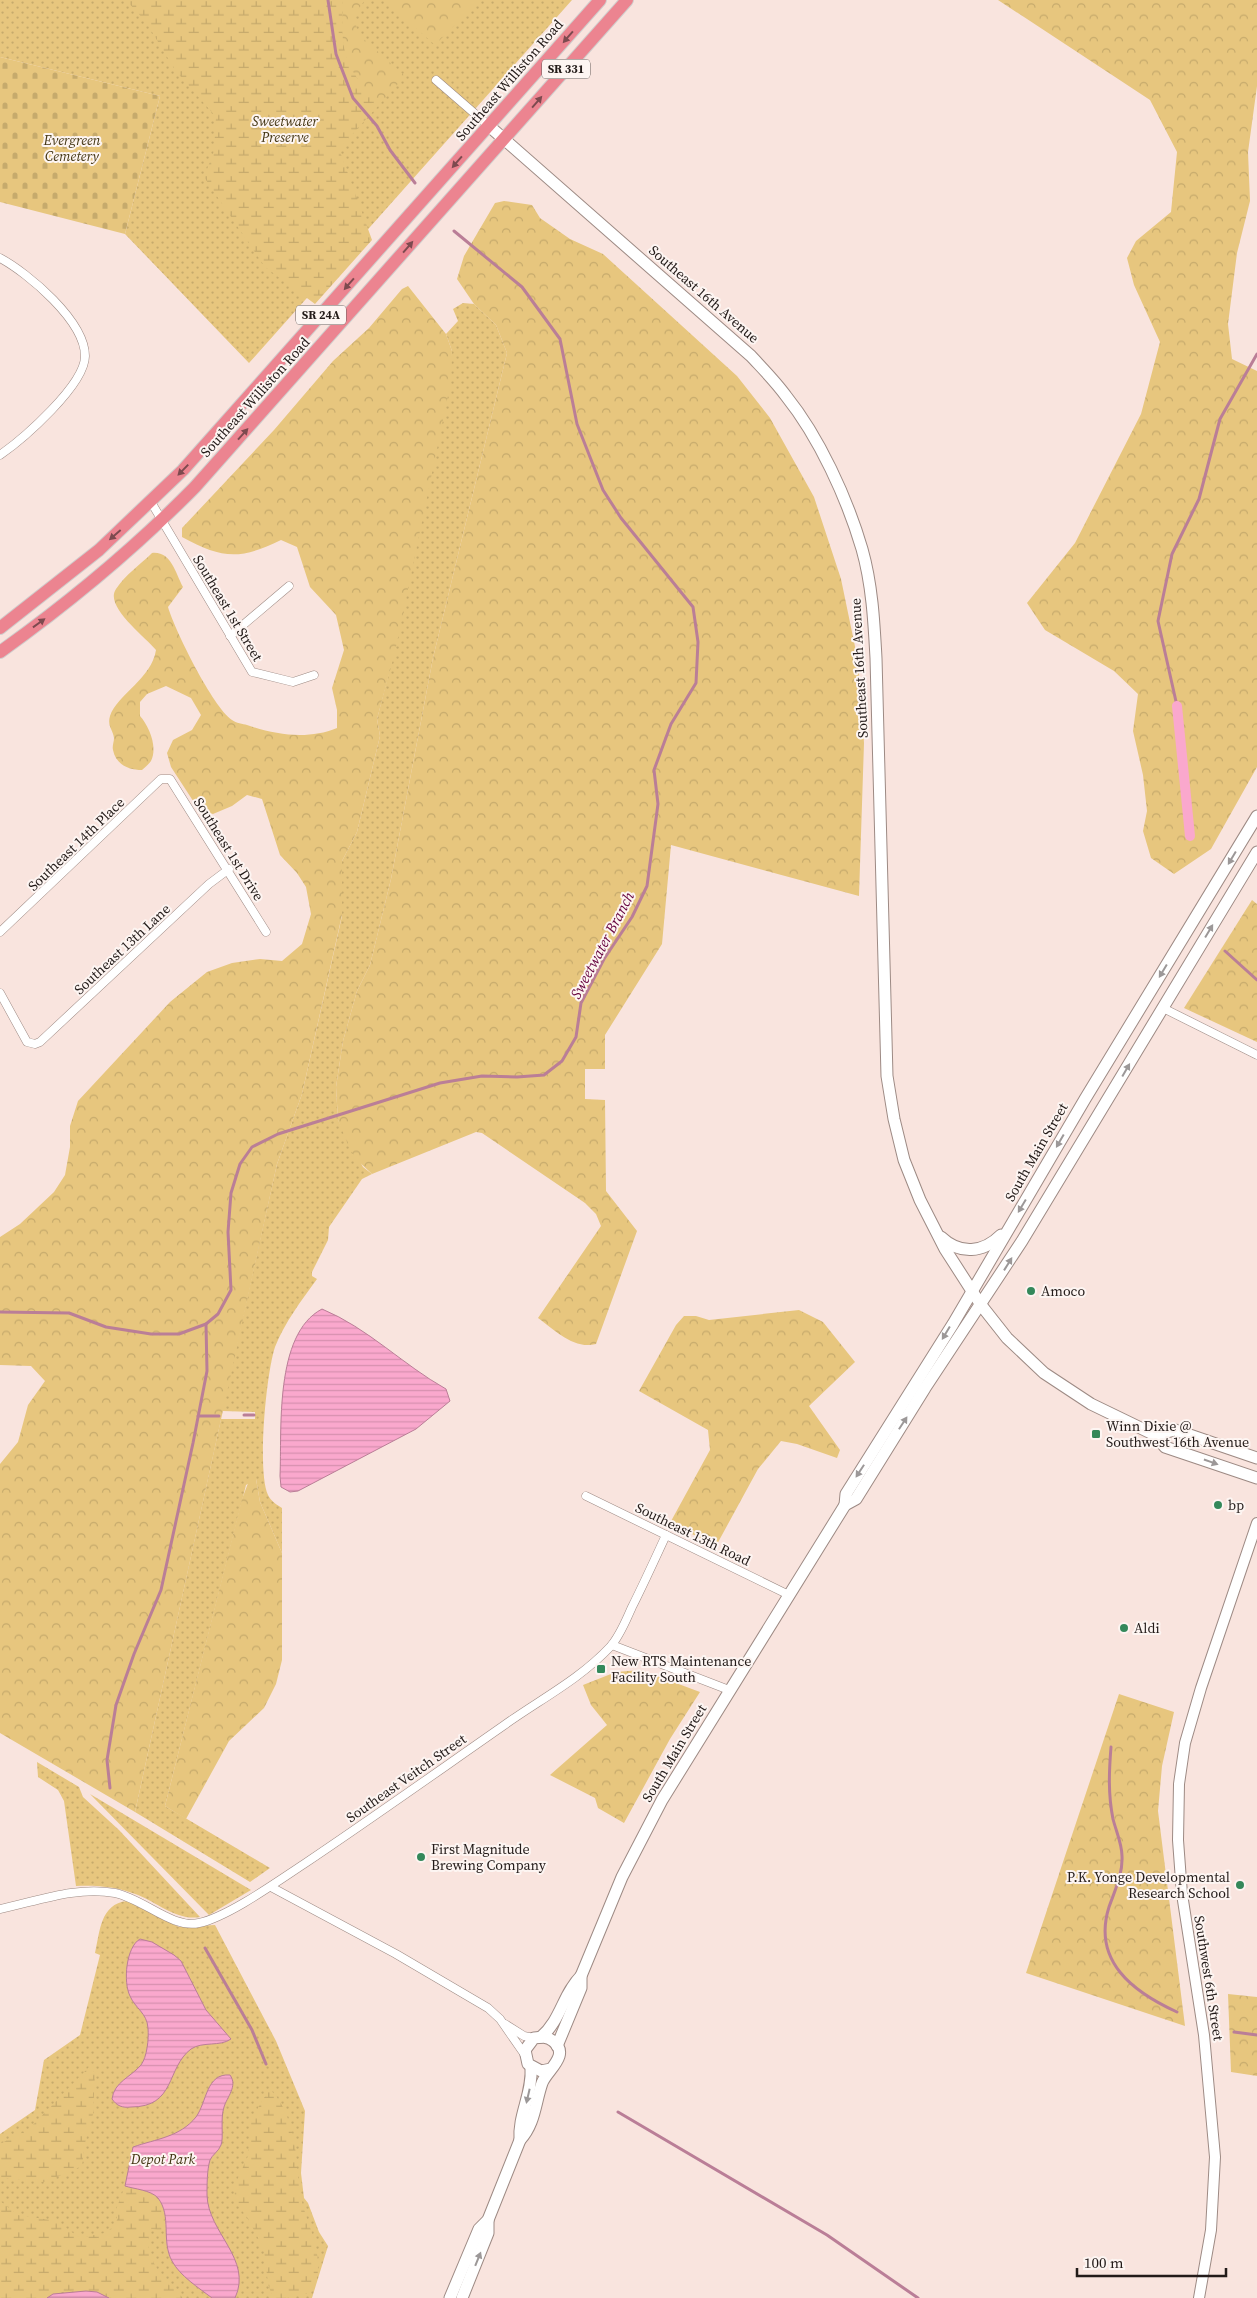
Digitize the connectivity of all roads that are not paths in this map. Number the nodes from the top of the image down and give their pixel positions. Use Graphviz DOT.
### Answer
graph roads {
  1 [pos="600,0"];
  2 [pos="627,0"];
  3 [pos="436,80"];
  4 [pos="489,126"];
  5 [pos="504,139"];
  6 [pos="0,258"];
  7 [pos="0,455"];
  8 [pos="151,502"];
  9 [pos="162,520"];
  10 [pos="289,586"];
  11 [pos="44,595"];
  12 [pos="56,612"];
  13 [pos="0,628"];
  14 [pos="230,636"];
  15 [pos="0,652"];
  16 [pos="314,675"];
  17 [pos="170,779"];
  18 [pos="1257,816"];
  19 [pos="1257,852"];
  20 [pos="228,869"];
  21 [pos="0,932"];
  22 [pos="266,932"];
  23 [pos="0,993"];
  24 [pos="1148,997"];
  25 [pos="1163,1008"];
  26 [pos="1257,1055"];
  27 [pos="1085,1098"];
  28 [pos="1102,1112"];
  29 [pos="1009,1228"];
  30 [pos="936,1232"];
  31 [pos="972,1292"];
  32 [pos="981,1305"];
  33 [pos="1155,1435"];
  34 [pos="1257,1458"];
  35 [pos="1257,1478"];
  36 [pos="586,1496"];
  37 [pos="845,1505"];
  38 [pos="1257,1523"];
  39 [pos="666,1535"];
  40 [pos="789,1595"];
  41 [pos="612,1645"];
  42 [pos="729,1690"];
  43 [pos="271,1887"];
  44 [pos="0,1909"];
  45 [pos="581,1976"];
  46 [pos="503,2023"];
  47 [pos="538,2037"];
  48 [pos="557,2046"];
  49 [pos="525,2055"];
  50 [pos="531,2067"];
  51 [pos="551,2069"];
  52 [pos="520,2140"];
  53 [pos="488,2220"];
  54 [pos="450,2298"];
  55 [pos="462,2298"];
  56 [pos="1200,2298"];
  1 -- 4 [label="highway, Southeast Williston Road / SR 331, one-way"];
  5 -- 2 [label="highway, Southeast Williston Road / SR 331, one-way"];
  3 -- 4 [label="street, Southeast 16th Avenue"];
  4 -- 5 [label="main road, Southeast 16th Avenue"];
  4 -- 8 [label="highway, Southeast Williston Road / SR 24A, one-way"];
  9 -- 5 [label="highway, Southeast Williston Road / SR 24A, one-way"];
  5 -- 30 [label="main road, Southeast 16th Avenue"];
  6 -- 7 [label="street"];
  8 -- 9 [label="street, Southeast 1st Street"];
  8 -- 11 [label="highway, Southeast Williston Road / SR 24A, one-way"];
  9 -- 12 [label="highway, Southeast Williston Road / SR 24A"];
  9 -- 14 [label="street, Southeast 1st Street"];
  10 -- 14 [label="street"];
  11 -- 12 [label="highway"];
  11 -- 13 [label="highway, Southeast Williston Road / SR 24A"];
  15 -- 12 [label="highway, Southeast Williston Road / SR 24A, one-way"];
  14 -- 16 [label="street, Southeast 1st Street"];
  17 -- 20 [label="street, Southeast 1st Drive"];
  17 -- 21 [label="street, Southeast 14th Place"];
  18 -- 24 [label="main road, South Main Street, one-way"];
  25 -- 19 [label="main road, South Main Street, one-way"];
  20 -- 22 [label="street, Southeast 1st Drive"];
  20 -- 23 [label="street, Southeast 13th Lane"];
  24 -- 25 [label="main road"];
  24 -- 27 [label="main road, South Main Street"];
  25 -- 26 [label="street"];
  28 -- 25 [label="main road, South Main Street, one-way"];
  27 -- 28 [label="main road"];
  27 -- 29 [label="main road, South Main Street, one-way"];
  32 -- 28 [label="main road, South Main Street, one-way"];
  29 -- 30 [label="main road"];
  29 -- 31 [label="main road, South Main Street"];
  30 -- 31 [label="main road, Southeast 16th Avenue"];
  31 -- 32 [label="main road, Southeast 16th Avenue"];
  31 -- 37 [label="main road, South Main Street, one-way"];
  32 -- 33 [label="main road, Southeast 16th Avenue"];
  37 -- 32 [label="main road, South Main Street, one-way"];
  33 -- 34 [label="main road"];
  33 -- 35 [label="main road, Southeast 16th Avenue, one-way"];
  36 -- 39 [label="street, Southeast 13th Road"];
  37 -- 40 [label="main road, South Main Street"];
  38 -- 56 [label="street, Southwest 6th Street"];
  39 -- 40 [label="street, Southeast 13th Road"];
  39 -- 41 [label="street"];
  40 -- 42 [label="main road, South Main Street"];
  41 -- 42 [label="street"];
  41 -- 43 [label="street, Southeast Veitch Street"];
  42 -- 45 [label="main road, South Main Street"];
  43 -- 44 [label="street, Southeast Veitch Street"];
  43 -- 46 [label="street"];
  45 -- 47 [label="main road, South Main Street"];
  45 -- 48 [label="main road, South Main Street"];
  46 -- 47 [label="street"];
  46 -- 49 [label="street"];
  47 -- 48 [label="main road"];
  47 -- 49 [label="main road"];
  48 -- 51 [label="main road"];
  49 -- 50 [label="main road"];
  50 -- 51 [label="main road"];
  50 -- 52 [label="main road, one-way"];
  51 -- 52 [label="main road"];
  52 -- 53 [label="main road"];
  53 -- 54 [label="main road"];
  55 -- 53 [label="main road, one-way"];
}
